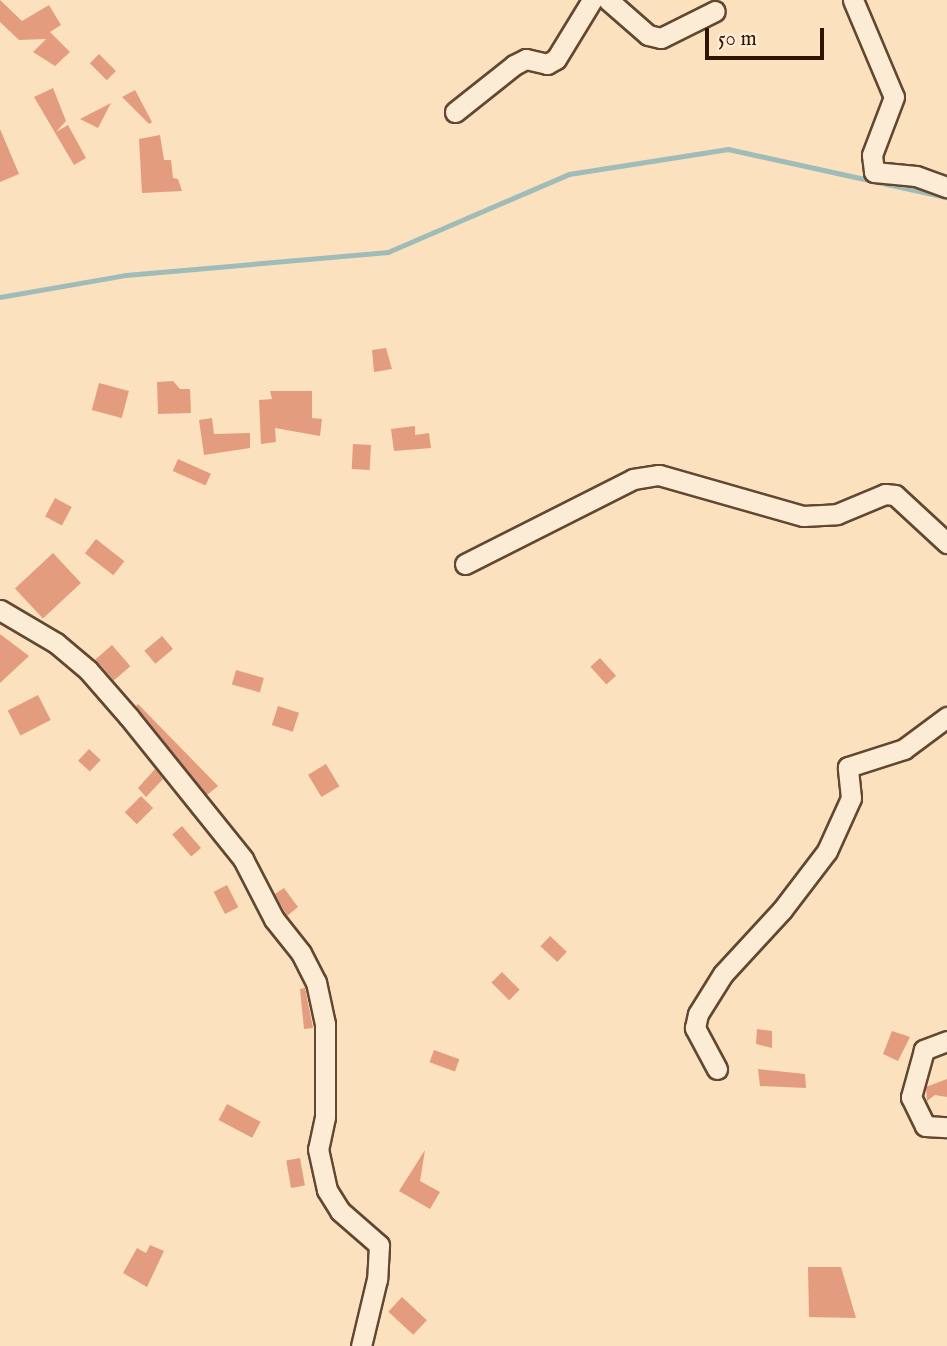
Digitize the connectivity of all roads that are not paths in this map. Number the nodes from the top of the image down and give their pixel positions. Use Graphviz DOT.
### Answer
graph roads {
  1 [pos="592,0"];
  2 [pos="608,0"];
  3 [pos="853,0"];
  4 [pos="715,11"];
  5 [pos="455,112"];
  6 [pos="947,187"];
  7 [pos="947,543"];
  8 [pos="465,564"];
  9 [pos="0,610"];
  10 [pos="947,717"];
  11 [pos="947,1041"];
  12 [pos="716,1069"];
  13 [pos="947,1127"];
  14 [pos="361,1346"];
  1 -- 5 [label="street"];
  2 -- 4 [label="street"];
  3 -- 6 [label="street"];
  7 -- 8 [label="street"];
  9 -- 14 [label="street"];
  10 -- 12 [label="street"];
  11 -- 13 [label="street"];
}
